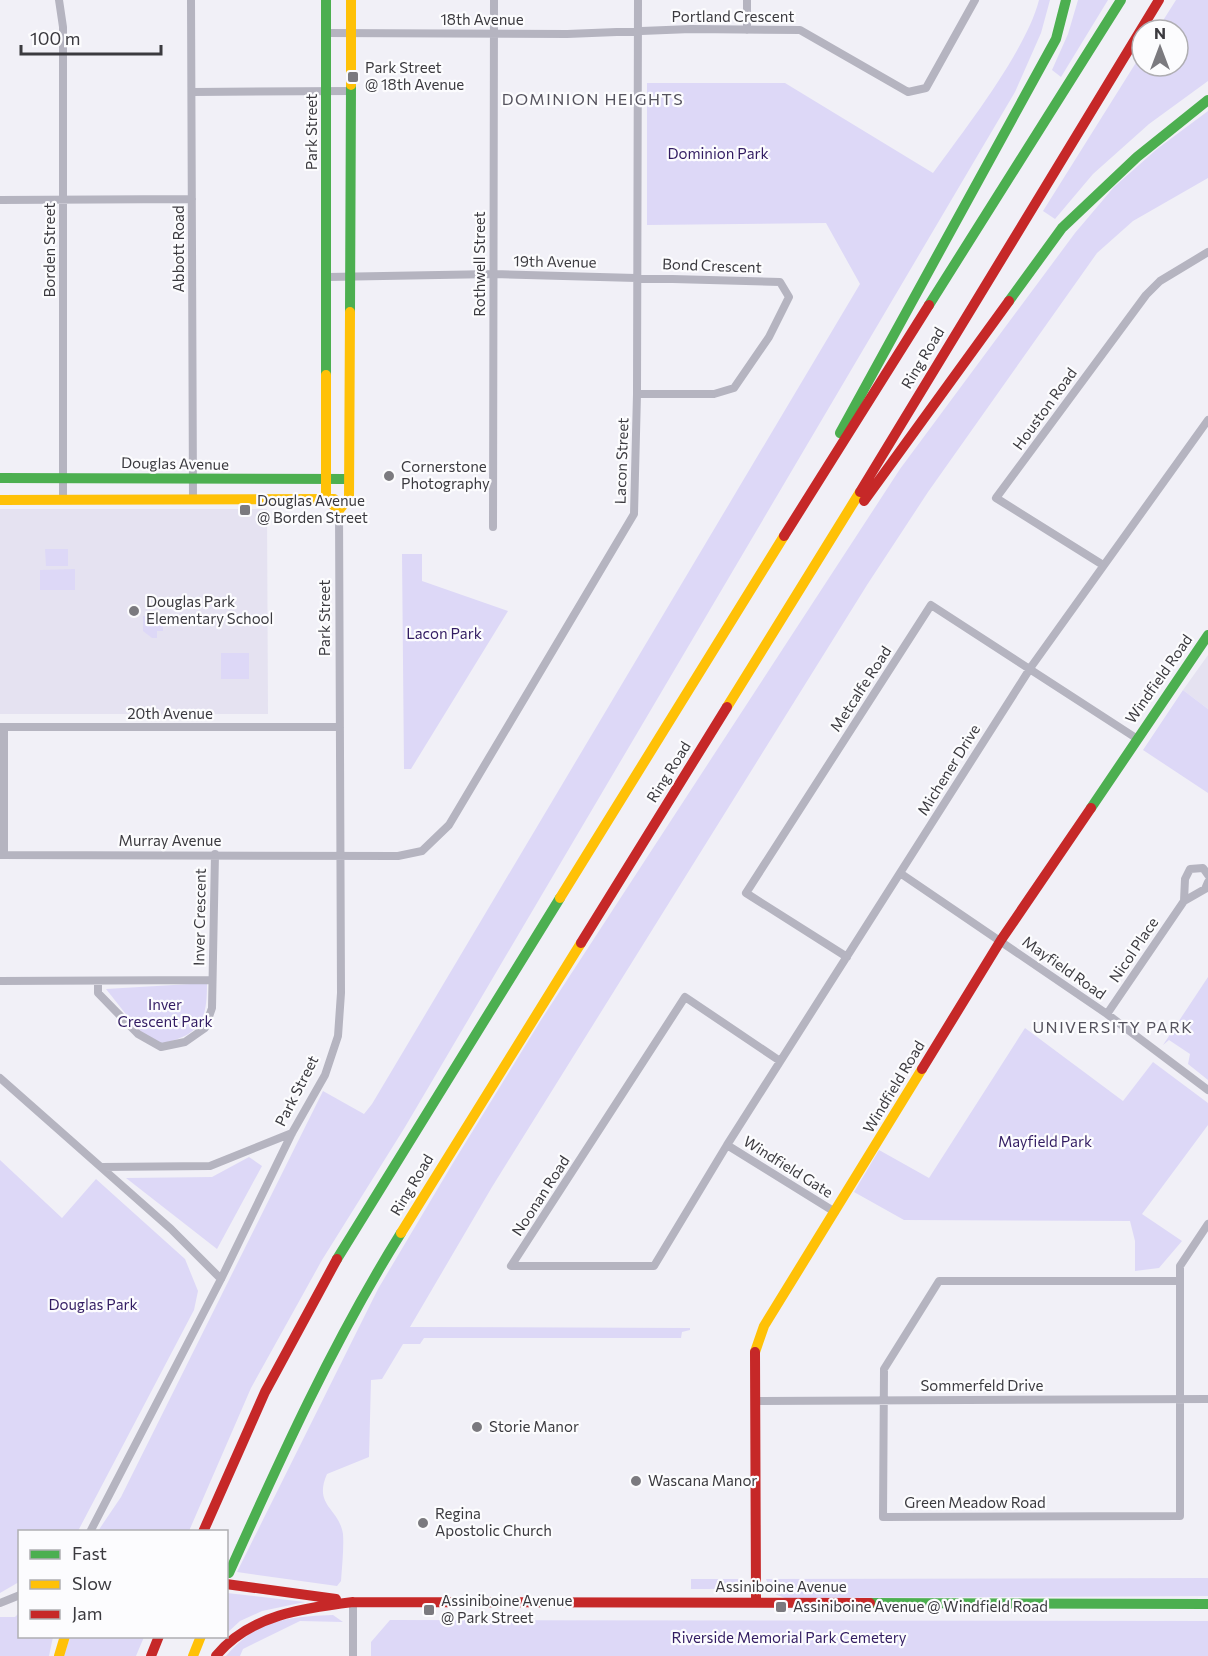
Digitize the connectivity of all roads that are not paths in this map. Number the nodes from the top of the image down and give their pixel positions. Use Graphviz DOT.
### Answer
graph roads {
  1 [pos="59,0"];
  2 [pos="190,0"];
  3 [pos="326,0"];
  4 [pos="351,0"];
  5 [pos="494,0"];
  6 [pos="638,0"];
  7 [pos="747,0"];
  8 [pos="1066,0"];
  9 [pos="1121,0"];
  10 [pos="1159,0"];
  11 [pos="973,1"];
  12 [pos="747,30"];
  13 [pos="638,32"];
  14 [pos="326,33"];
  15 [pos="351,33"];
  16 [pos="494,33"];
  17 [pos="327,91"];
  18 [pos="351,91"];
  19 [pos="193,92"];
  20 [pos="1208,100"];
  21 [pos="64,199"];
  22 [pos="192,199"];
  23 [pos="0,200"];
  24 [pos="1208,252"];
  25 [pos="494,274"];
  26 [pos="351,276"];
  27 [pos="638,276"];
  28 [pos="328,277"];
  29 [pos="637,394"];
  30 [pos="1208,420"];
  31 [pos="0,478"];
  32 [pos="63,478"];
  33 [pos="193,479"];
  34 [pos="326,479"];
  35 [pos="349,479"];
  36 [pos="192,498"];
  37 [pos="349,498"];
  38 [pos="326,499"];
  39 [pos="0,500"];
  40 [pos="63,500"];
  41 [pos="339,510"];
  42 [pos="493,527"];
  43 [pos="770,559"];
  44 [pos="1103,565"];
  45 [pos="806,580"];
  46 [pos="1208,635"];
  47 [pos="1031,667"];
  48 [pos="2,727"];
  49 [pos="340,727"];
  50 [pos="1136,738"];
  51 [pos="215,854"];
  52 [pos="2,855"];
  53 [pos="340,855"];
  54 [pos="900,873"];
  55 [pos="1208,875"];
  56 [pos="1208,882"];
  57 [pos="1184,901"];
  58 [pos="1001,940"];
  59 [pos="847,957"];
  60 [pos="212,980"];
  61 [pos="0,981"];
  62 [pos="98,981"];
  63 [pos="1107,1014"];
  64 [pos="780,1061"];
  65 [pos="0,1078"];
  66 [pos="1208,1090"];
  67 [pos="292,1133"];
  68 [pos="727,1145"];
  69 [pos="102,1167"];
  70 [pos="835,1212"];
  71 [pos="1208,1224"];
  72 [pos="221,1279"];
  73 [pos="1180,1281"];
  74 [pos="1180,1399"];
  75 [pos="1208,1399"];
  76 [pos="883,1400"];
  77 [pos="755,1401"];
  78 [pos="91,1530"];
  79 [pos="204,1530"];
  80 [pos="228,1578"];
  81 [pos="18,1596"];
  82 [pos="353,1602"];
  83 [pos="756,1602"];
  84 [pos="0,1603"];
  85 [pos="1208,1604"];
  86 [pos="64,1638"];
  87 [pos="158,1638"];
  88 [pos="200,1638"];
  89 [pos="59,1656"];
  90 [pos="151,1656"];
  91 [pos="193,1656"];
  92 [pos="216,1656"];
  93 [pos="353,1656"];
  1 -- 21 [label="street, Borden Street"];
  2 -- 19 [label="street, Abbott Road"];
  3 -- 14 [label="main road, Park Street"];
  4 -- 15 [label="main road"];
  5 -- 16 [label="street, Rothwell Street"];
  6 -- 13 [label="street, Lacon Street"];
  7 -- 12 [label="street"];
  8 -- 43 [label="main road"];
  9 -- 43 [label="main road, Ring Road"];
  10 -- 45 [label="main road, Ring Road"];
  11 -- 12 [label="street, Portland Crescent"];
  12 -- 13 [label="street, Portland Crescent"];
  13 -- 16 [label="street, 18th Avenue"];
  13 -- 27 [label="street, Lacon Street"];
  14 -- 15 [label="street, 18th Avenue"];
  14 -- 17 [label="main road, Park Street"];
  15 -- 16 [label="street, 18th Avenue"];
  15 -- 18 [label="main road"];
  16 -- 25 [label="street, Rothwell Street"];
  17 -- 18 [label="street"];
  17 -- 19 [label="street"];
  17 -- 28 [label="main road, Park Street"];
  18 -- 26 [label="main road"];
  19 -- 22 [label="street, Abbott Road"];
  20 -- 45 [label="main road"];
  21 -- 22 [label="street"];
  21 -- 23 [label="street"];
  21 -- 32 [label="street, Borden Street"];
  22 -- 33 [label="street, Abbott Road"];
  24 -- 44 [label="street, Houston Road"];
  25 -- 26 [label="street, 19th Avenue"];
  25 -- 27 [label="street, 19th Avenue"];
  25 -- 42 [label="street, Rothwell Street"];
  26 -- 28 [label="street, 19th Avenue"];
  26 -- 35 [label="main road"];
  27 -- 29 [label="street, Lacon Street"];
  27 -- 29 [label="street, Bond Crescent"];
  28 -- 34 [label="main road, Park Street"];
  29 -- 53 [label="street, Lacon Street"];
  30 -- 44 [label="street, Michener Drive"];
  31 -- 32 [label="main road, Douglas Avenue"];
  32 -- 33 [label="main road, Douglas Avenue"];
  32 -- 40 [label="street, Borden Street"];
  33 -- 34 [label="main road, Douglas Avenue"];
  33 -- 36 [label="street, Abbott Road"];
  34 -- 35 [label="main road, Douglas Avenue"];
  34 -- 38 [label="main road, Park Street"];
  35 -- 37 [label="main road"];
  36 -- 38 [label="main road"];
  36 -- 40 [label="main road"];
  37 -- 38 [label="main road"];
  37 -- 41 [label="main road"];
  38 -- 41 [label="main road"];
  39 -- 40 [label="main road"];
  41 -- 49 [label="street, Park Street"];
  43 -- 79 [label="main road, Ring Road"];
  44 -- 47 [label="street, Michener Drive"];
  45 -- 80 [label="main road, Ring Road"];
  46 -- 50 [label="main road, Windfield Road"];
  47 -- 50 [label="street, Metcalfe Road"];
  47 -- 54 [label="street, Michener Drive"];
  47 -- 59 [label="street, Metcalfe Road"];
  48 -- 49 [label="street, 20th Avenue"];
  48 -- 52 [label="street"];
  49 -- 53 [label="street, Park Street"];
  50 -- 58 [label="main road, Windfield Road"];
  51 -- 52 [label="street, Murray Avenue"];
  51 -- 53 [label="street, Murray Avenue"];
  51 -- 60 [label="street, Inver Crescent"];
  53 -- 67 [label="street, Park Street"];
  54 -- 58 [label="street, Mayfield Road"];
  54 -- 59 [label="street, Michener Drive"];
  55 -- 57 [label="street, Nicol Place"];
  56 -- 57 [label="street, Nicol Place"];
  57 -- 63 [label="street, Nicol Place"];
  58 -- 63 [label="street, Mayfield Road"];
  58 -- 70 [label="main road, Windfield Road"];
  59 -- 64 [label="street, Michener Drive"];
  60 -- 62 [label="street, Inver Crescent"];
  60 -- 62 [label="street, Inver Crescent"];
  61 -- 62 [label="street, Inver Crescent"];
  63 -- 66 [label="street, Mayfield Road"];
  64 -- 68 [label="street, Michener Drive"];
  64 -- 68 [label="street, Noonan Road"];
  65 -- 69 [label="street"];
  67 -- 69 [label="street"];
  67 -- 72 [label="street, Park Street"];
  68 -- 70 [label="street, Windfield Gate"];
  69 -- 72 [label="street"];
  70 -- 77 [label="main road, Windfield Road"];
  71 -- 73 [label="street, Green Meadow Road"];
  72 -- 78 [label="street, Park Street"];
  73 -- 74 [label="street, Green Meadow Road"];
  73 -- 76 [label="street, Green Meadow Road"];
  74 -- 75 [label="street, Sommerfeld Drive"];
  74 -- 76 [label="street, Sommerfeld Drive"];
  74 -- 76 [label="street, Green Meadow Road"];
  76 -- 77 [label="street, Sommerfeld Drive"];
  77 -- 83 [label="main road, Windfield Road"];
  80 -- 82 [label="main road"];
  81 -- 84 [label="street"];
  82 -- 83 [label="main road, Assiniboine Avenue"];
  82 -- 92 [label="main road"];
  82 -- 93 [label="street"];
  83 -- 85 [label="main road, Assiniboine Avenue"];
  86 -- 89 [label="main road"];
  87 -- 90 [label="main road"];
  88 -- 91 [label="main road"];
}
